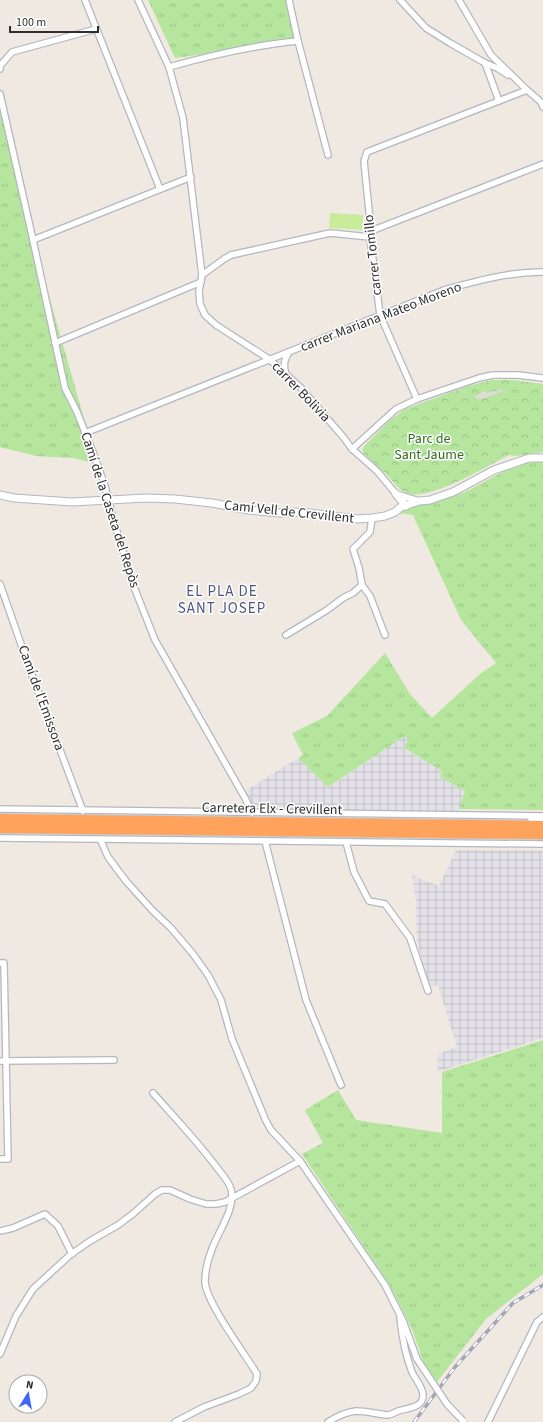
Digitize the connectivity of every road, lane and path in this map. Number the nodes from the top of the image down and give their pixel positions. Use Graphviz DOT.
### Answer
graph roads {
  1 [pos="85,0"];
  2 [pos="138,0"];
  3 [pos="288,0"];
  4 [pos="400,0"];
  5 [pos="459,0"];
  6 [pos="96,29"];
  7 [pos="298,41"];
  8 [pos="485,63"];
  9 [pos="169,67"];
  10 [pos="0,69"];
  11 [pos="516,80"];
  12 [pos="527,90"];
  13 [pos="0,94"];
  14 [pos="499,101"];
  15 [pos="543,107"];
  16 [pos="328,155"];
  17 [pos="543,164"];
  18 [pos="190,177"];
  19 [pos="160,189"];
  20 [pos="371,234"];
  21 [pos="33,240"];
  22 [pos="543,272"];
  23 [pos="202,275"];
  24 [pos="201,282"];
  25 [pos="380,315"];
  26 [pos="55,343"];
  27 [pos="290,352"];
  28 [pos="269,359"];
  29 [pos="286,374"];
  30 [pos="543,378"];
  31 [pos="417,399"];
  32 [pos="85,433"];
  33 [pos="352,450"];
  34 [pos="543,458"];
  35 [pos="396,494"];
  36 [pos="0,495"];
  37 [pos="108,500"];
  38 [pos="419,501"];
  39 [pos="406,506"];
  40 [pos="372,518"];
  41 [pos="0,584"];
  42 [pos="362,585"];
  43 [pos="286,635"];
  44 [pos="385,635"];
  45 [pos="0,810"];
  46 [pos="83,811"];
  47 [pos="252,813"];
  48 [pos="517,816"];
  49 [pos="543,816"];
  50 [pos="0,819"];
  51 [pos="543,821"];
  52 [pos="543,826"];
  53 [pos="0,828"];
  54 [pos="543,834"];
  55 [pos="0,838"];
  56 [pos="100,839"];
  57 [pos="264,841"];
  58 [pos="346,842"];
  59 [pos="543,844"];
  60 [pos="0,963"];
  61 [pos="428,991"];
  62 [pos="114,1060"];
  63 [pos="3,1061"];
  64 [pos="341,1085"];
  65 [pos="152,1093"];
  66 [pos="0,1159"];
  67 [pos="300,1160"];
  68 [pos="231,1198"];
  69 [pos="0,1231"];
  70 [pos="72,1254"];
  71 [pos="399,1313"];
  72 [pos="543,1317"];
  73 [pos="0,1354"];
  74 [pos="175,1422"];
  75 [pos="328,1422"];
  76 [pos="463,1422"];
  77 [pos="488,1422"];
  1 -- 6 [label="street"];
  2 -- 9 [label="street, carrer Bolivia"];
  3 -- 7 [label="street"];
  4 -- 8 [label="street"];
  5 -- 11 [label="street"];
  6 -- 10 [label="street"];
  6 -- 19 [label="street"];
  7 -- 9 [label="street"];
  7 -- 16 [label="street"];
  8 -- 11 [label="street"];
  8 -- 14 [label="street"];
  9 -- 18 [label="street, carrer Bolivia"];
  11 -- 12 [label="street"];
  12 -- 14 [label="street"];
  12 -- 15 [label="street"];
  13 -- 21 [label="street, Camí de la Caseta del Repòs"];
  14 -- 20 [label="street, carrer Tomillo"];
  17 -- 20 [label="street"];
  18 -- 19 [label="street"];
  18 -- 23 [label="street, carrer Bolivia"];
  19 -- 21 [label="street"];
  20 -- 23 [label="street"];
  20 -- 25 [label="street, carrer Tomillo"];
  21 -- 26 [label="street, Camí de la Caseta del Repòs"];
  22 -- 25 [label="street, carrer Mariana Mateo Moreno"];
  23 -- 24 [label="street, carrer Bolivia"];
  24 -- 26 [label="street"];
  24 -- 28 [label="street, carrer Bolivia"];
  25 -- 27 [label="street, carrer Mariana Mateo Moreno"];
  25 -- 31 [label="street, carrer Tomillo"];
  26 -- 32 [label="street, Camí de la Caseta del Repòs"];
  27 -- 28 [label="street, carrer Mariana Mateo Moreno"];
  27 -- 29 [label="street, carrer Mariana Mateo Moreno"];
  28 -- 29 [label="street, carrer Bolivia"];
  28 -- 32 [label="street, carrer Mariana Mateo Moreno"];
  29 -- 33 [label="street, carrer Bolivia"];
  30 -- 31 [label="street"];
  31 -- 33 [label="street"];
  32 -- 37 [label="street, Camí de la Caseta del Repòs"];
  33 -- 35 [label="street, carrer Bolivia"];
  34 -- 38 [label="street, Camí Vell de Crevillent"];
  35 -- 38 [label="street"];
  35 -- 39 [label="street"];
  36 -- 37 [label="street, Camí Vell de Crevillent"];
  37 -- 40 [label="street, Camí Vell de Crevillent"];
  37 -- 47 [label="street, Camí de la Caseta del Repòs"];
  38 -- 39 [label="street, Camí Vell de Crevillent"];
  39 -- 40 [label="street, Camí Vell de Crevillent"];
  40 -- 42 [label="street"];
  41 -- 46 [label="street, Camí de l'Emissora"];
  42 -- 43 [label="street"];
  42 -- 44 [label="street"];
  45 -- 46 [label="street"];
  46 -- 47 [label="street"];
  47 -- 48 [label="street"];
  48 -- 49 [label="street"];
  48 -- 51 [label="street"];
  50 -- 52 [label="highway, Carretera Elx - Crevillent"];
  53 -- 54 [label="highway, Carretera Elx - Crevillent"];
  55 -- 56 [label="street"];
  56 -- 57 [label="street"];
  56 -- 67 [label="street"];
  57 -- 58 [label="street"];
  57 -- 64 [label="street"];
  58 -- 59 [label="street"];
  58 -- 61 [label="street"];
  60 -- 63 [label="street"];
  62 -- 63 [label="street"];
  63 -- 66 [label="street"];
  65 -- 68 [label="street"];
  67 -- 68 [label="street"];
  67 -- 71 [label="street"];
  68 -- 70 [label="street"];
  68 -- 74 [label="street"];
  69 -- 70 [label="street"];
  70 -- 73 [label="street"];
  71 -- 75 [label="street"];
  71 -- 76 [label="street, bridge"];
  72 -- 77 [label="street"];
}
